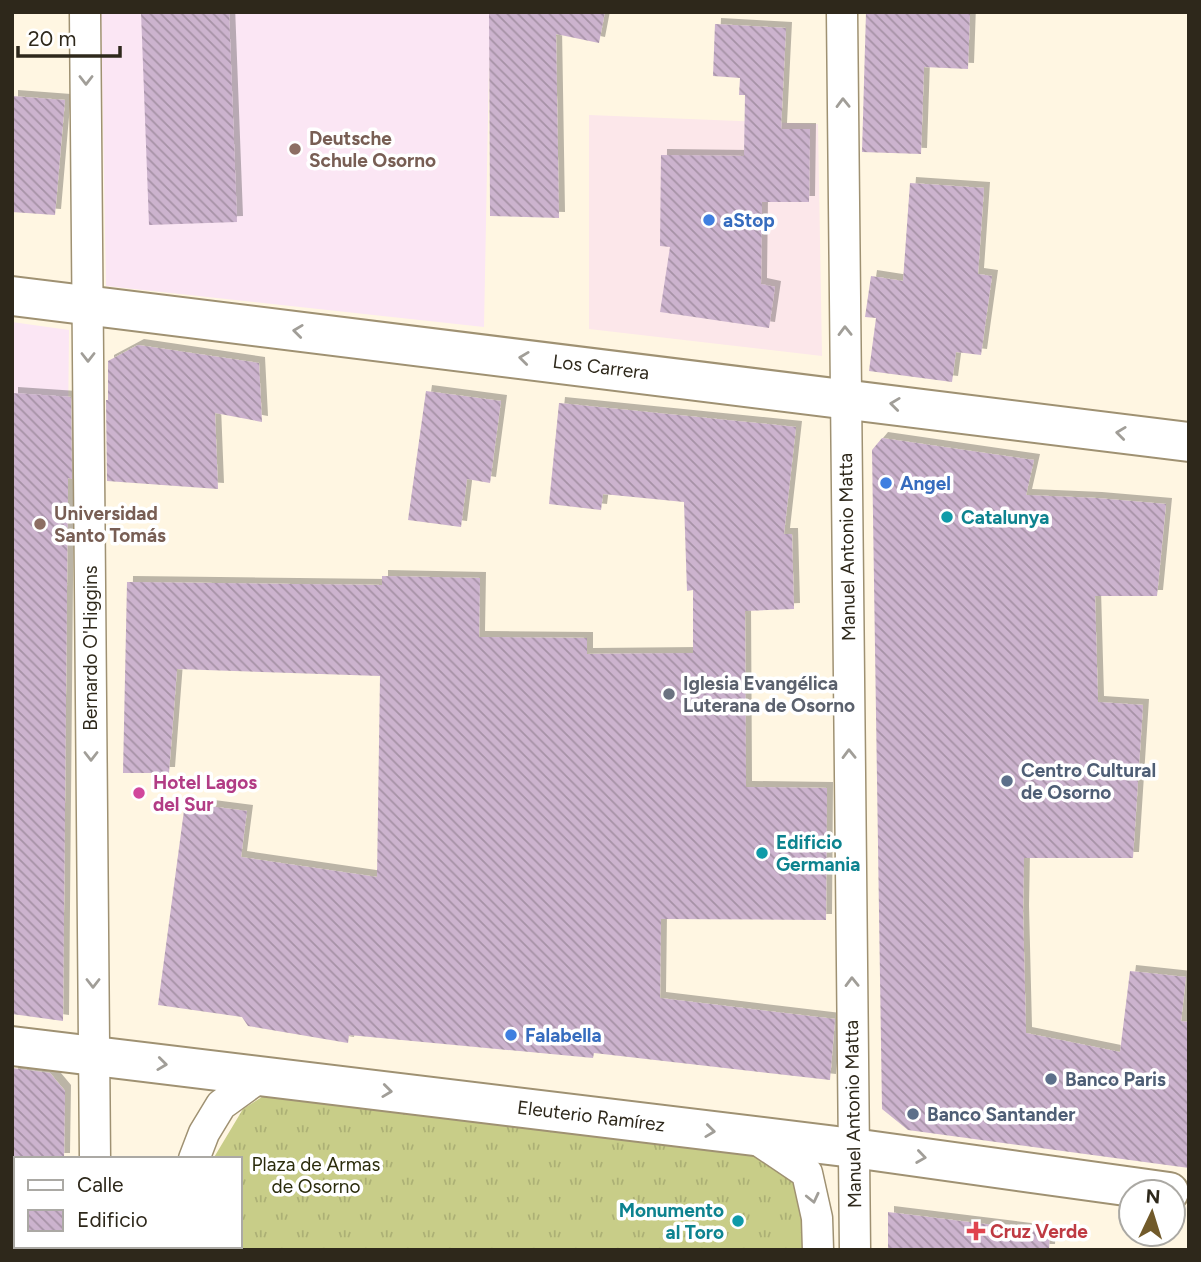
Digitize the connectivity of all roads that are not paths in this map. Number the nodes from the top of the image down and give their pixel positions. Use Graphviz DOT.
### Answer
graph roads {
  1 [pos="85,12"];
  2 [pos="842,12"];
  3 [pos="12,296"];
  4 [pos="87,305"];
  5 [pos="846,398"];
  6 [pos="1189,442"];
  7 [pos="12,1046"];
  8 [pos="94,1055"];
  9 [pos="261,1076"];
  10 [pos="752,1136"];
  11 [pos="853,1148"];
  12 [pos="95,1157"];
  13 [pos="195,1157"];
  14 [pos="1117,1185"];
  15 [pos="818,1250"];
  16 [pos="855,1250"];
  1 -- 4 [label="street, Bernardo O'Higgins, one-way"];
  5 -- 2 [label="street, Manuel Antonio Matta, one-way"];
  3 -- 4 [label="main road, Los Carrera"];
  5 -- 4 [label="main road, Los Carrera, one-way"];
  4 -- 8 [label="street, Bernardo O'Higgins, one-way"];
  6 -- 5 [label="main road, Los Carrera, one-way"];
  11 -- 5 [label="street, Manuel Antonio Matta, one-way"];
  7 -- 8 [label="main road, Eleuterio Ramírez"];
  8 -- 9 [label="main road, Eleuterio Ramírez, one-way"];
  8 -- 12 [label="street, Bernardo O'Higgins"];
  9 -- 10 [label="main road, Eleuterio Ramírez, one-way"];
  9 -- 13 [label="street"];
  10 -- 11 [label="main road, Eleuterio Ramírez"];
  10 -- 15 [label="street, Manuel Antonio Matta, one-way"];
  11 -- 14 [label="main road, Eleuterio Ramírez, one-way"];
  11 -- 16 [label="street, Manuel Antonio Matta"];
}
